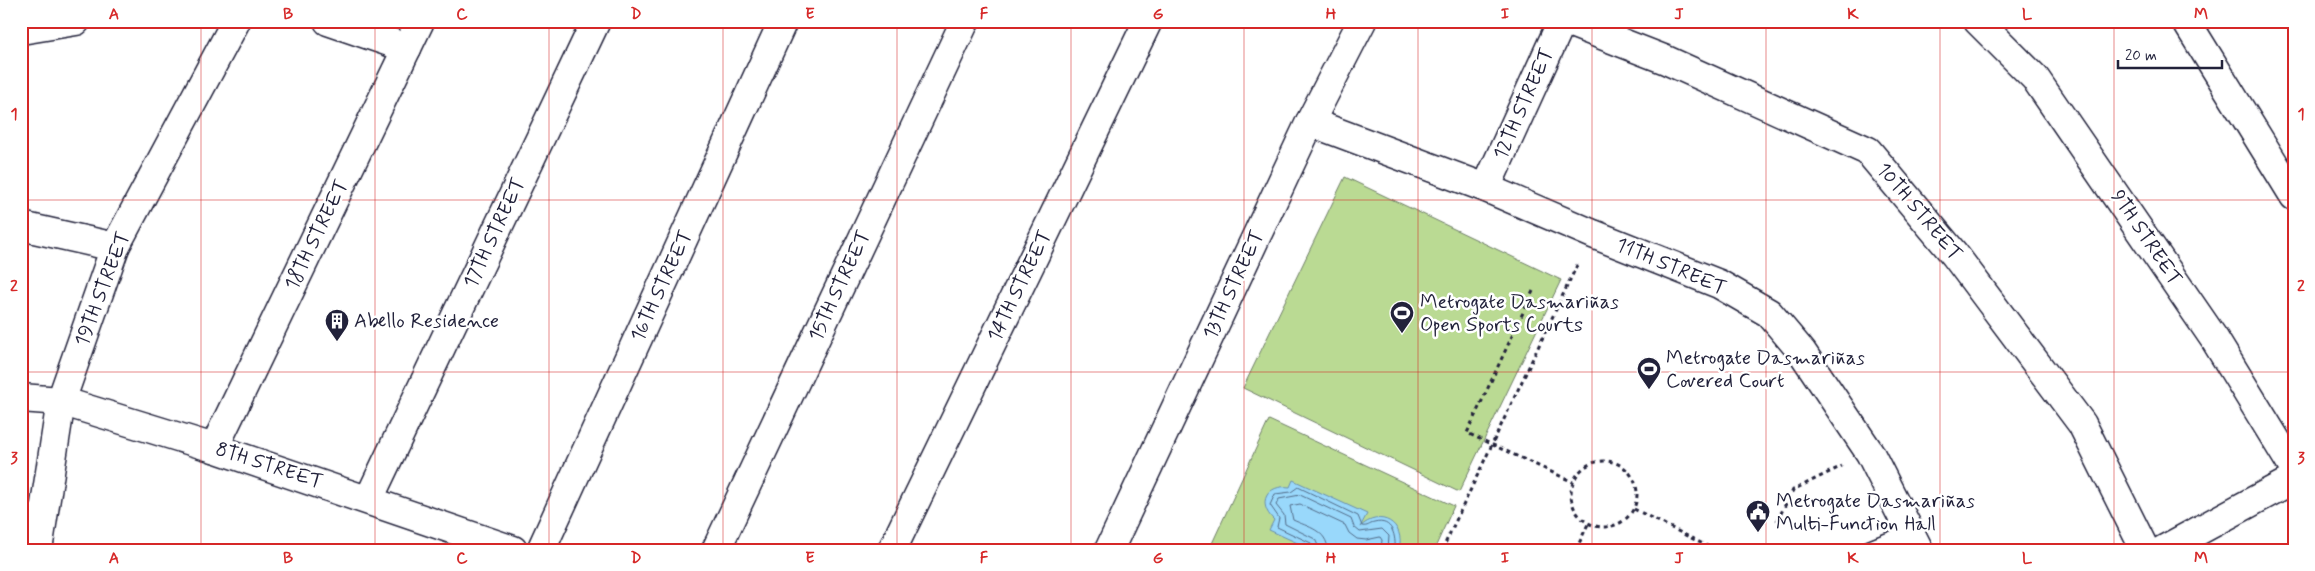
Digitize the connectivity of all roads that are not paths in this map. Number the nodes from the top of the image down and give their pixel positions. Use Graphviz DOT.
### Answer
graph roads {
  1 [pos="76,21"];
  2 [pos="236,21"];
  3 [pos="328,21"];
  4 [pos="420,21"];
  5 [pos="596,21"];
  6 [pos="783,21"];
  7 [pos="965,21"];
  8 [pos="1148,21"];
  9 [pos="1362,21"];
  10 [pos="1562,21"];
  11 [pos="1566,21"];
  12 [pos="1978,21"];
  13 [pos="2186,21"];
  14 [pos="21,30"];
  15 [pos="407,48"];
  16 [pos="1310,122"];
  17 [pos="1486,188"];
  18 [pos="2294,196"];
  19 [pos="21,226"];
  20 [pos="115,247"];
  21 [pos="21,398"];
  22 [pos="61,401"];
  23 [pos="214,448"];
  24 [pos="2294,469"];
  25 [pos="2294,479"];
  26 [pos="369,499"];
  27 [pos="1915,541"];
  28 [pos="38,550"];
  29 [pos="513,550"];
  30 [pos="541,550"];
  31 [pos="716,550"];
  32 [pos="892,550"];
  33 [pos="1108,550"];
  34 [pos="1869,550"];
  35 [pos="2145,550"];
  36 [pos="2163,550"];
  1 -- 14 [label="street"];
  2 -- 20 [label="street, 19TH STREET"];
  3 -- 15 [label="street"];
  4 -- 15 [label="street, 18TH STREET"];
  5 -- 26 [label="street, 17TH STREET"];
  6 -- 30 [label="street, 16TH STREET"];
  7 -- 31 [label="street, 15TH STREET"];
  8 -- 32 [label="street, 14TH STREET"];
  9 -- 16 [label="street, 13TH STREET"];
  10 -- 17 [label="street, 12TH STREET"];
  11 -- 35 [label="street, 10TH STREET"];
  12 -- 24 [label="street, 9TH STREET"];
  13 -- 18 [label="street"];
  15 -- 23 [label="street, 18TH STREET"];
  16 -- 17 [label="street, 11TH STREET"];
  16 -- 33 [label="street, 13TH STREET"];
  17 -- 27 [label="street, 11TH STREET"];
  19 -- 20 [label="street"];
  20 -- 22 [label="street, 19TH STREET"];
  21 -- 22 [label="street, 8TH STREET"];
  22 -- 23 [label="street, 8TH STREET"];
  22 -- 28 [label="street, 19TH STREET"];
  23 -- 26 [label="street, 8TH STREET"];
  25 -- 36 [label="street"];
  26 -- 29 [label="street, 8TH STREET"];
  27 -- 34 [label="lane"];
}
